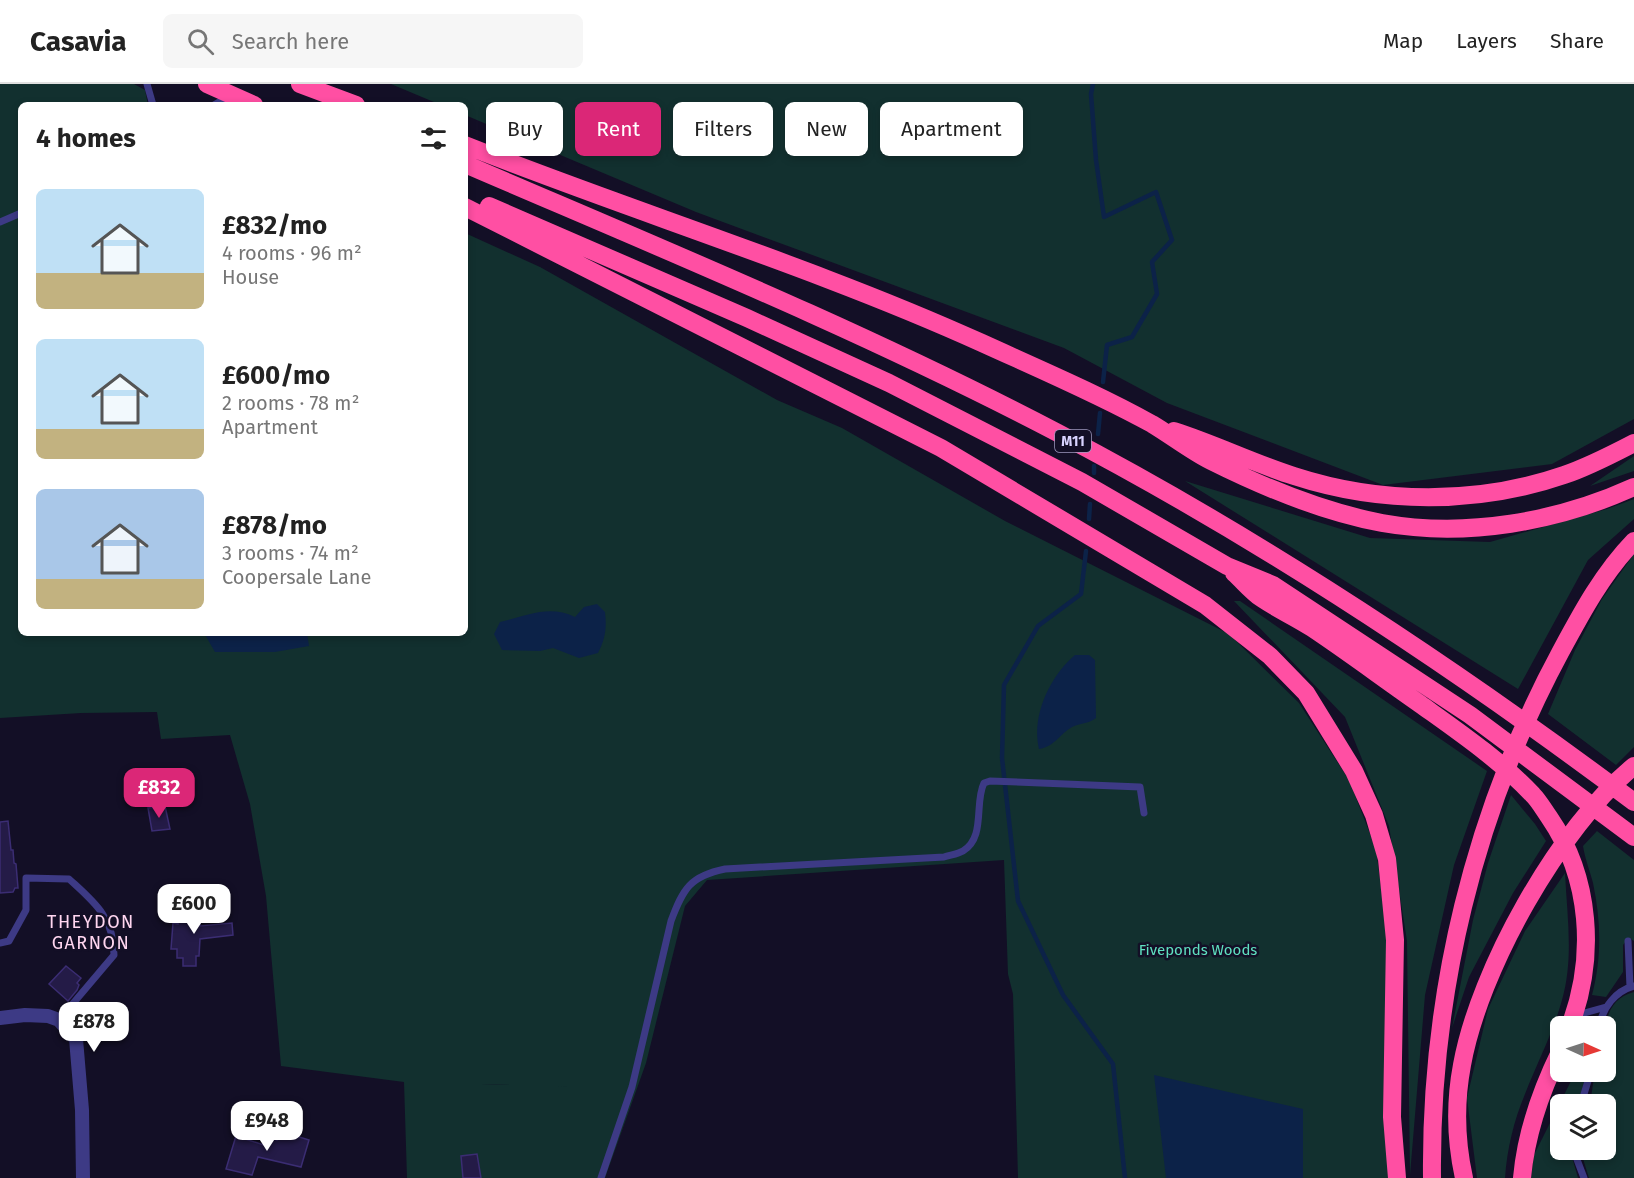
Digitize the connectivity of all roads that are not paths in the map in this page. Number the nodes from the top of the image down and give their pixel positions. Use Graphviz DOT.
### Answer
graph roads {
  1 [pos="147,84"];
  2 [pos="207,84"];
  3 [pos="300,84"];
  4 [pos="317,92"];
  5 [pos="231,95"];
  6 [pos="152,102"];
  7 [pos="219,102"];
  8 [pos="248,102"];
  9 [pos="334,102"];
  10 [pos="347,102"];
  11 [pos="468,146"];
  12 [pos="468,165"];
  13 [pos="468,197"];
  14 [pos="468,209"];
  15 [pos="18,214"];
  16 [pos="0,222"];
  17 [pos="1152,424"];
  18 [pos="1634,442"];
  19 [pos="1634,488"];
  20 [pos="1634,542"];
  21 [pos="1227,566"];
  22 [pos="1634,766"];
  23 [pos="1634,802"];
  24 [pos="1144,813"];
  25 [pos="1634,837"];
  26 [pos="1628,941"];
  27 [pos="0,943"];
  28 [pos="1632,987"];
  29 [pos="1606,1007"];
  30 [pos="1573,1016"];
  31 [pos="1584,1016"];
  32 [pos="1602,1016"];
  33 [pos="0,1018"];
  34 [pos="59,1020"];
  35 [pos="1550,1073"];
  36 [pos="1447,1094"];
  37 [pos="1578,1160"];
  38 [pos="83,1178"];
  39 [pos="600,1178"];
  40 [pos="1397,1178"];
  41 [pos="1432,1178"];
  42 [pos="1464,1178"];
  43 [pos="1522,1178"];
  44 [pos="1584,1178"];
  1 -- 6 [label="lane"];
  2 -- 5 [label="highway"];
  3 -- 4 [label="highway"];
  4 -- 9 [label="highway"];
  4 -- 10 [label="highway"];
  5 -- 7 [label="lane"];
  5 -- 8 [label="highway"];
  11 -- 17 [label="highway"];
  12 -- 23 [label="highway, M11"];
  13 -- 21 [label="highway, M11"];
  14 -- 40 [label="highway"];
  15 -- 16 [label="lane"];
  17 -- 18 [label="highway"];
  17 -- 19 [label="highway"];
  20 -- 36 [label="highway"];
  21 -- 25 [label="highway, M11"];
  21 -- 30 [label="highway"];
  22 -- 36 [label="highway"];
  24 -- 39 [label="lane"];
  26 -- 28 [label="lane"];
  27 -- 34 [label="lane"];
  28 -- 29 [label="lane"];
  29 -- 31 [label="lane"];
  29 -- 32 [label="lane"];
  33 -- 34 [label="street"];
  34 -- 38 [label="street"];
  35 -- 43 [label="highway"];
  36 -- 41 [label="highway"];
  36 -- 42 [label="highway"];
  37 -- 44 [label="lane"];
}
